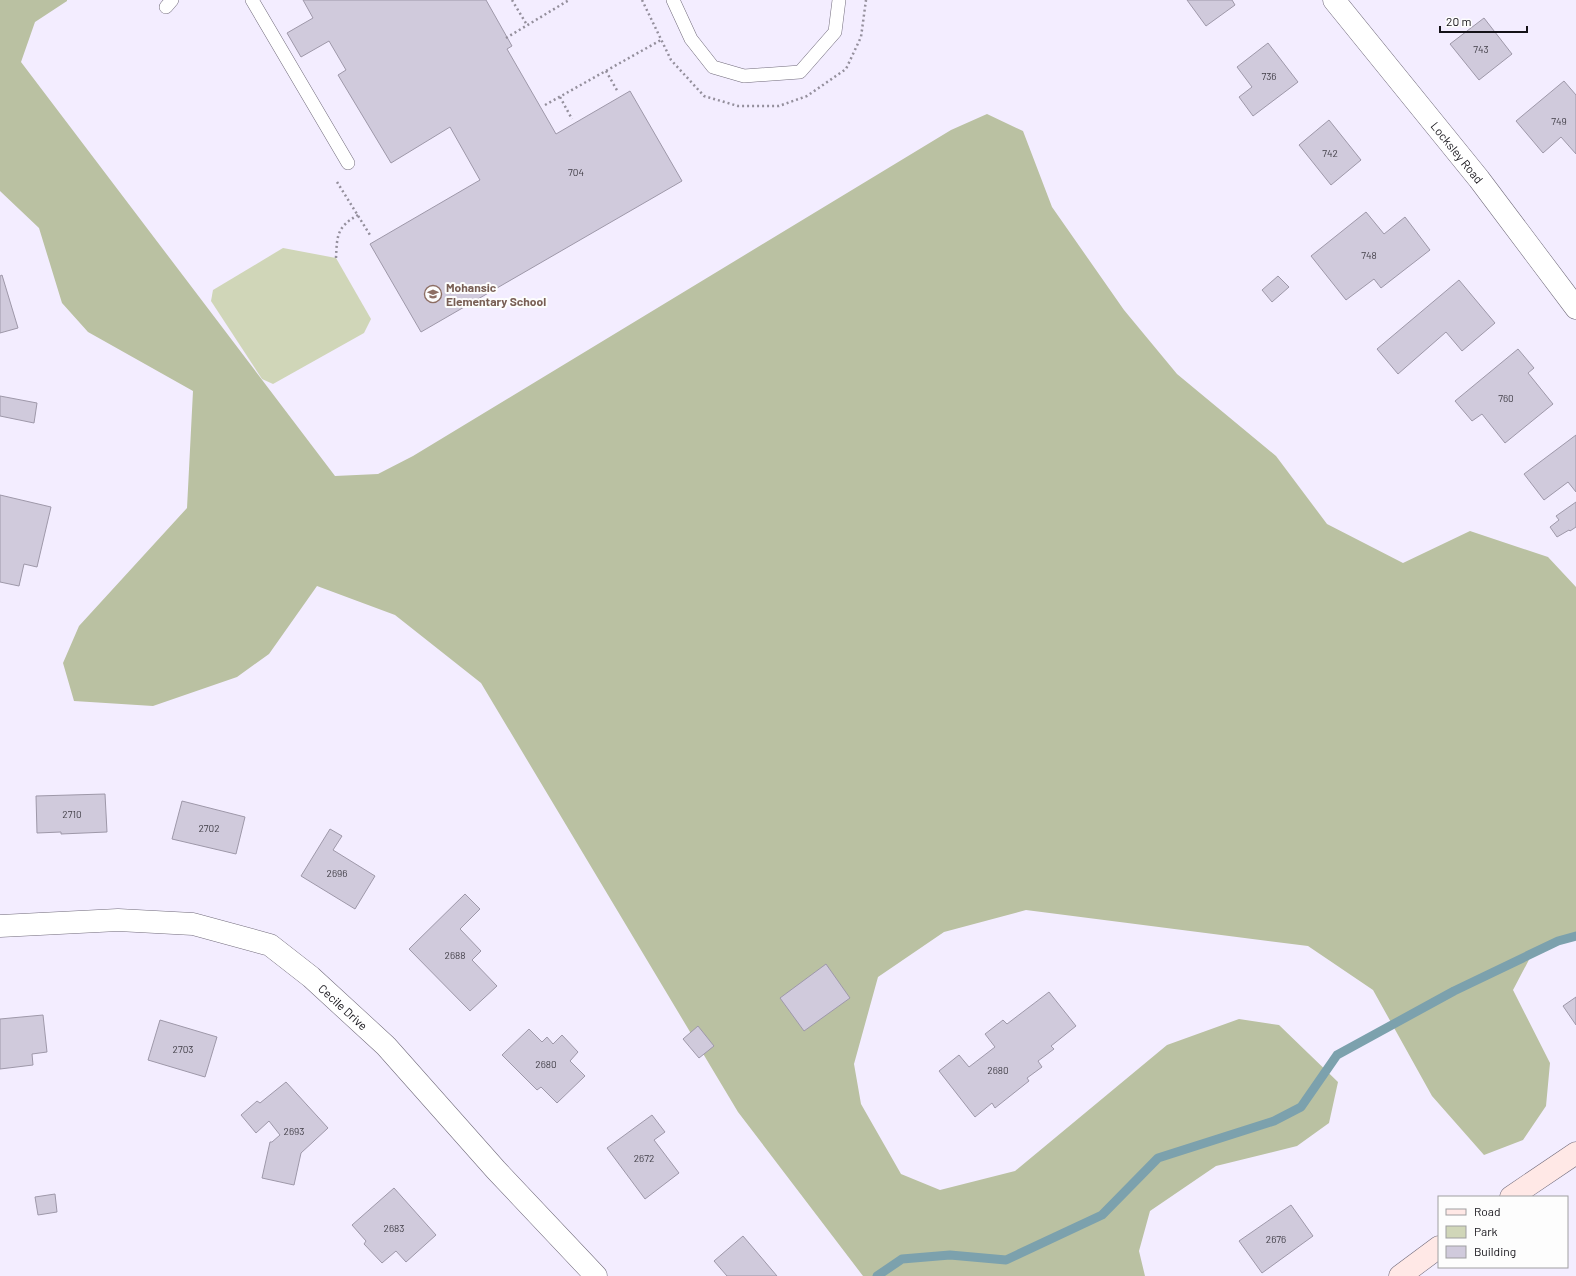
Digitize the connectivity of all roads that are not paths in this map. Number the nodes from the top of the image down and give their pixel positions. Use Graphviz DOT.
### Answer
graph roads {
  1 [pos="252,0"];
  2 [pos="673,0"];
  3 [pos="839,0"];
  4 [pos="1334,0"];
  5 [pos="348,163"];
  6 [pos="1576,308"];
  7 [pos="0,926"];
  8 [pos="1576,1153"];
  9 [pos="1512,1196"];
  10 [pos="1438,1248"];
  11 [pos="596,1276"];
  12 [pos="1400,1276"];
  1 -- 5 [label="lane"];
  2 -- 3 [label="lane"];
  4 -- 6 [label="street, Locksley Road"];
  7 -- 11 [label="street, Cecile Drive"];
  8 -- 9 [label="main road"];
  10 -- 12 [label="main road"];
}
